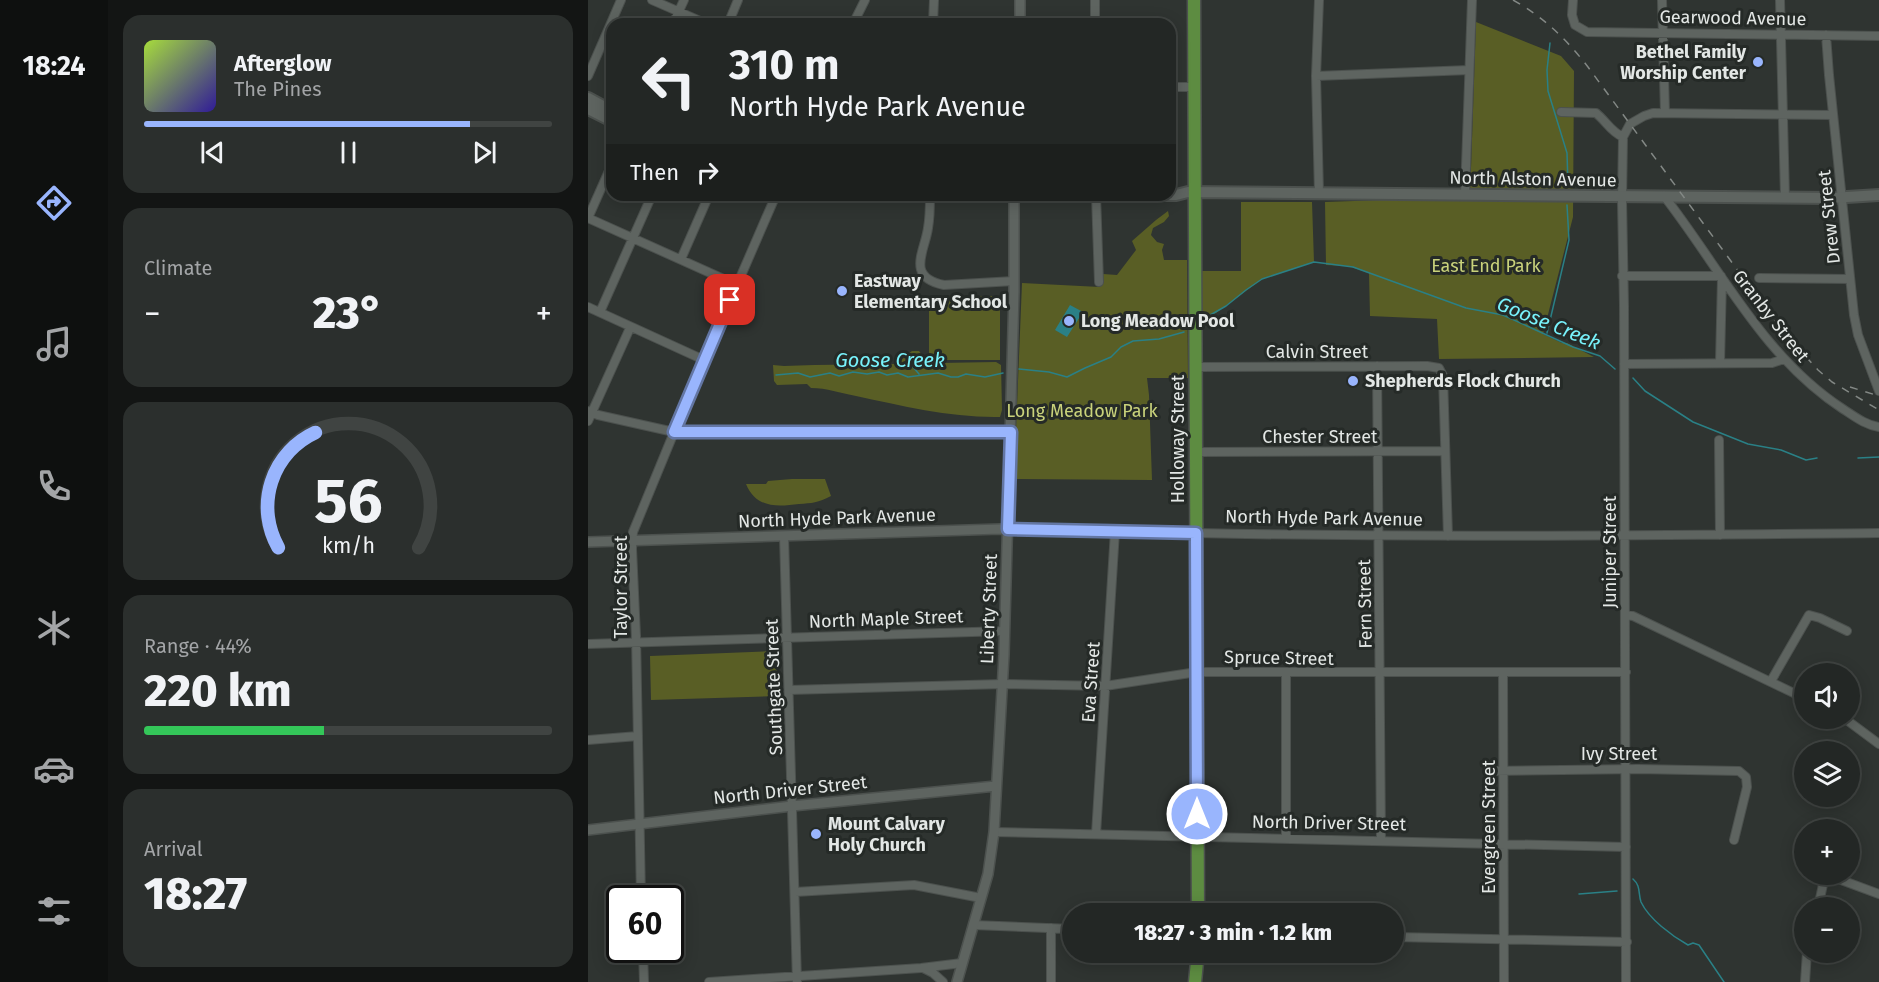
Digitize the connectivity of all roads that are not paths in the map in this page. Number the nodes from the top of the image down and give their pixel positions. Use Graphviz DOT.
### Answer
graph roads {
  1 [pos="621,0"];
  2 [pos="652,0"];
  3 [pos="684,0"];
  4 [pos="738,0"];
  5 [pos="865,0"];
  6 [pos="934,0"];
  7 [pos="1020,0"];
  8 [pos="1095,0"];
  9 [pos="1194,0"];
  10 [pos="1319,0"];
  11 [pos="1472,0"];
  12 [pos="1574,0"];
  13 [pos="1662,0"];
  14 [pos="1780,0"];
  15 [pos="679,12"];
  16 [pos="613,18"];
  17 [pos="676,18"];
  18 [pos="693,18"];
  19 [pos="730,18"];
  20 [pos="856,18"];
  21 [pos="933,18"];
  22 [pos="1020,18"];
  23 [pos="1095,18"];
  24 [pos="1664,32"];
  25 [pos="1781,34"];
  26 [pos="606,35"];
  27 [pos="1826,35"];
  28 [pos="1879,36"];
  29 [pos="1469,70"];
  30 [pos="588,76"];
  31 [pos="1316,76"];
  32 [pos="1176,87"];
  33 [pos="1194,87"];
  34 [pos="588,98"];
  35 [pos="606,108"];
  36 [pos="588,109"];
  37 [pos="1561,112"];
  38 [pos="1665,113"];
  39 [pos="1833,115"];
  40 [pos="1782,116"];
  41 [pos="606,118"];
  42 [pos="1623,136"];
  43 [pos="606,178"];
  44 [pos="1176,189"];
  45 [pos="1191,192"];
  46 [pos="1319,193"];
  47 [pos="1465,194"];
  48 [pos="1176,195"];
  49 [pos="1879,195"];
  50 [pos="1622,196"];
  51 [pos="1664,196"];
  52 [pos="1785,197"];
  53 [pos="1842,198"];
  54 [pos="649,201"];
  55 [pos="706,201"];
  56 [pos="773,201"];
  57 [pos="930,201"];
  58 [pos="1014,201"];
  59 [pos="1096,201"];
  60 [pos="588,218"];
  61 [pos="633,238"];
  62 [pos="681,260"];
  63 [pos="1622,276"];
  64 [pos="1721,277"];
  65 [pos="1759,278"];
  66 [pos="1850,279"];
  67 [pos="1014,281"];
  68 [pos="1099,282"];
  69 [pos="737,285"];
  70 [pos="588,307"];
  71 [pos="600,312"];
  72 [pos="630,328"];
  73 [pos="1784,359"];
  74 [pos="704,360"];
  75 [pos="1720,363"];
  76 [pos="1624,364"];
  77 [pos="1377,366"];
  78 [pos="1196,367"];
  79 [pos="1879,391"];
  80 [pos="590,412"];
  81 [pos="588,421"];
  82 [pos="1879,427"];
  83 [pos="674,432"];
  84 [pos="1011,432"];
  85 [pos="1719,440"];
  86 [pos="1445,451"];
  87 [pos="1196,452"];
  88 [pos="1378,452"];
  89 [pos="1008,529"];
  90 [pos="1115,531"];
  91 [pos="1196,533"];
  92 [pos="1879,533"];
  93 [pos="1720,535"];
  94 [pos="784,536"];
  95 [pos="1379,536"];
  96 [pos="1448,536"];
  97 [pos="1625,536"];
  98 [pos="632,540"];
  99 [pos="588,542"];
  100 [pos="1625,615"];
  101 [pos="1005,631"];
  102 [pos="1847,631"];
  103 [pos="787,637"];
  104 [pos="636,642"];
  105 [pos="588,644"];
  106 [pos="1197,672"];
  107 [pos="1626,672"];
  108 [pos="1286,673"];
  109 [pos="1380,673"];
  110 [pos="1503,673"];
  111 [pos="1771,681"];
  112 [pos="1003,684"];
  113 [pos="1105,686"];
  114 [pos="789,690"];
  115 [pos="1794,693"];
  116 [pos="1859,729"];
  117 [pos="638,736"];
  118 [pos="588,741"];
  119 [pos="1879,744"];
  120 [pos="1626,769"];
  121 [pos="1489,771"];
  122 [pos="1503,771"];
  123 [pos="996,786"];
  124 [pos="792,806"];
  125 [pos="639,823"];
  126 [pos="588,830"];
  127 [pos="994,832"];
  128 [pos="1096,834"];
  129 [pos="1197,837"];
  130 [pos="1286,838"];
  131 [pos="1734,840"];
  132 [pos="1381,841"];
  133 [pos="1504,844"];
  134 [pos="1626,847"];
  135 [pos="641,885"];
  136 [pos="1853,885"];
  137 [pos="795,892"];
  138 [pos="1879,894"];
  139 [pos="981,898"];
  140 [pos="1198,903"];
  141 [pos="973,925"];
  142 [pos="1051,928"];
  143 [pos="1062,929"];
  144 [pos="1404,937"];
  145 [pos="1504,939"];
  146 [pos="1627,942"];
  147 [pos="643,963"];
  148 [pos="962,963"];
  149 [pos="1197,963"];
  150 [pos="1806,963"];
  151 [pos="921,968"];
  152 [pos="797,979"];
  153 [pos="644,982"];
  154 [pos="709,982"];
  155 [pos="943,982"];
  156 [pos="957,982"];
  157 [pos="1051,982"];
  158 [pos="1195,982"];
  159 [pos="1504,982"];
  160 [pos="1626,982"];
  161 [pos="1805,982"];
  1 -- 16 [label="street"];
  2 -- 15 [label="street"];
  3 -- 15 [label="street"];
  4 -- 19 [label="street"];
  5 -- 20 [label="street"];
  6 -- 21 [label="street"];
  7 -- 22 [label="street"];
  8 -- 23 [label="street"];
  9 -- 33 [label="main road, Holloway Street"];
  10 -- 31 [label="street"];
  11 -- 29 [label="street"];
  12 -- 24 [label="street, Gearwood Avenue"];
  13 -- 24 [label="street"];
  14 -- 25 [label="street"];
  15 -- 17 [label="street"];
  15 -- 18 [label="street"];
  24 -- 25 [label="street, Gearwood Avenue"];
  24 -- 38 [label="street"];
  25 -- 27 [label="street, Gearwood Avenue"];
  25 -- 40 [label="street"];
  26 -- 30 [label="street"];
  27 -- 28 [label="street, Gearwood Avenue"];
  27 -- 39 [label="street, Drew Street"];
  29 -- 31 [label="street"];
  29 -- 47 [label="street"];
  31 -- 46 [label="street"];
  32 -- 33 [label="street"];
  33 -- 45 [label="main road, Holloway Street"];
  34 -- 35 [label="main road"];
  36 -- 41 [label="main road"];
  37 -- 42 [label="street"];
  38 -- 40 [label="street"];
  38 -- 42 [label="street, Juniper Street"];
  39 -- 40 [label="street"];
  39 -- 53 [label="street, Drew Street"];
  40 -- 52 [label="street"];
  42 -- 50 [label="street, Juniper Street"];
  43 -- 60 [label="street"];
  44 -- 45 [label="main road, North Alston Avenue"];
  45 -- 46 [label="main road, North Alston Avenue"];
  45 -- 48 [label="main road, North Alston Avenue"];
  45 -- 78 [label="main road, Holloway Street"];
  46 -- 47 [label="main road, North Alston Avenue"];
  47 -- 50 [label="main road, North Alston Avenue"];
  49 -- 53 [label="main road, North Alston Avenue"];
  50 -- 51 [label="main road, North Alston Avenue"];
  50 -- 63 [label="street, Juniper Street"];
  51 -- 52 [label="main road, North Alston Avenue"];
  51 -- 64 [label="street, Granby Street"];
  52 -- 53 [label="main road, North Alston Avenue"];
  53 -- 66 [label="street, Drew Street"];
  54 -- 61 [label="street"];
  55 -- 62 [label="street"];
  56 -- 69 [label="street, Taylor Street"];
  57 -- 67 [label="street"];
  58 -- 67 [label="street, Liberty Street"];
  59 -- 68 [label="street"];
  60 -- 61 [label="street"];
  61 -- 62 [label="street"];
  61 -- 71 [label="street"];
  62 -- 69 [label="street"];
  63 -- 64 [label="street"];
  63 -- 76 [label="street, Juniper Street"];
  64 -- 73 [label="street, Granby Street"];
  64 -- 75 [label="street"];
  65 -- 66 [label="street"];
  66 -- 79 [label="street, Drew Street"];
  67 -- 84 [label="street, Liberty Street"];
  69 -- 74 [label="street, Taylor Street"];
  70 -- 71 [label="street"];
  71 -- 72 [label="street"];
  72 -- 74 [label="street"];
  72 -- 80 [label="street"];
  73 -- 75 [label="street"];
  73 -- 82 [label="street, Granby Street"];
  74 -- 83 [label="street, Taylor Street"];
  75 -- 76 [label="street"];
  76 -- 97 [label="street, Juniper Street"];
  77 -- 78 [label="street, Calvin Street"];
  77 -- 86 [label="street, Calvin Street"];
  77 -- 88 [label="street, Fern Street"];
  78 -- 87 [label="main road, Holloway Street"];
  80 -- 81 [label="street"];
  80 -- 83 [label="street"];
  83 -- 84 [label="street"];
  83 -- 98 [label="street, Taylor Street"];
  84 -- 89 [label="street, Liberty Street"];
  85 -- 93 [label="street"];
  86 -- 88 [label="street, Chester Street"];
  86 -- 96 [label="street"];
  87 -- 88 [label="street, Chester Street"];
  87 -- 91 [label="main road, Holloway Street"];
  88 -- 95 [label="street, Fern Street"];
  89 -- 90 [label="street, North Hyde Park Avenue"];
  89 -- 94 [label="street, North Hyde Park Avenue"];
  89 -- 101 [label="street, Liberty Street"];
  90 -- 91 [label="street, North Hyde Park Avenue"];
  90 -- 113 [label="street, Eva Street"];
  91 -- 95 [label="street, North Hyde Park Avenue"];
  91 -- 106 [label="main road, Holloway Street"];
  92 -- 93 [label="street, North Hyde Park Avenue"];
  93 -- 97 [label="street, North Hyde Park Avenue"];
  94 -- 98 [label="street, North Hyde Park Avenue"];
  94 -- 103 [label="street, Southgate Street"];
  95 -- 96 [label="street, North Hyde Park Avenue"];
  95 -- 109 [label="street, Fern Street"];
  96 -- 97 [label="street, North Hyde Park Avenue"];
  97 -- 100 [label="street, Juniper Street"];
  98 -- 99 [label="street, North Hyde Park Avenue"];
  98 -- 104 [label="street, Taylor Street"];
  100 -- 107 [label="street, Juniper Street"];
  100 -- 111 [label="street"];
  101 -- 103 [label="street, North Maple Street"];
  101 -- 112 [label="street, Liberty Street"];
  102 -- 111 [label="street"];
  103 -- 104 [label="street, North Maple Street"];
  103 -- 114 [label="street, Southgate Street"];
  104 -- 105 [label="street, North Maple Street"];
  104 -- 117 [label="street, Taylor Street"];
  106 -- 108 [label="street, Spruce Street"];
  106 -- 113 [label="street, Spruce Street"];
  106 -- 129 [label="main road, Holloway Street"];
  107 -- 110 [label="street, Spruce Street"];
  107 -- 120 [label="street, Juniper Street"];
  108 -- 109 [label="street, Spruce Street"];
  108 -- 130 [label="street"];
  109 -- 110 [label="street, Spruce Street"];
  109 -- 132 [label="street, Fern Street"];
  110 -- 122 [label="street, Evergreen Street"];
  111 -- 115 [label="street"];
  112 -- 113 [label="street, Spruce Street"];
  112 -- 114 [label="street, Spruce Street"];
  112 -- 123 [label="street, Liberty Street"];
  113 -- 128 [label="street, Eva Street"];
  114 -- 124 [label="street, Southgate Street"];
  116 -- 119 [label="street"];
  117 -- 118 [label="street"];
  117 -- 125 [label="street, Taylor Street"];
  120 -- 122 [label="street, Ivy Street"];
  120 -- 131 [label="street, Ivy Street"];
  120 -- 134 [label="street, Juniper Street"];
  121 -- 122 [label="street, Ivy Street"];
  122 -- 133 [label="street, Evergreen Street"];
  123 -- 124 [label="street, North Driver Street"];
  123 -- 127 [label="street, Liberty Street"];
  124 -- 125 [label="street, North Driver Street"];
  124 -- 137 [label="street, Southgate Street"];
  125 -- 126 [label="street, North Driver Street"];
  125 -- 135 [label="street, Taylor Street"];
  127 -- 128 [label="street, North Driver Street"];
  127 -- 139 [label="street, Liberty Street"];
  128 -- 129 [label="street, North Driver Street"];
  129 -- 130 [label="street, North Driver Street"];
  129 -- 140 [label="main road, Holloway Street"];
  130 -- 132 [label="street, North Driver Street"];
  132 -- 133 [label="street, North Driver Street"];
  133 -- 134 [label="street, North Driver Street"];
  133 -- 145 [label="street, Evergreen Street"];
  134 -- 146 [label="street, Juniper Street"];
  136 -- 138 [label="street"];
  137 -- 139 [label="street"];
  137 -- 152 [label="street, Southgate Street"];
  139 -- 141 [label="street, Liberty Street"];
  141 -- 142 [label="street"];
  141 -- 148 [label="street, Liberty Street"];
  142 -- 143 [label="street"];
  142 -- 157 [label="street"];
  144 -- 145 [label="street"];
  145 -- 146 [label="street"];
  145 -- 159 [label="street, Evergreen Street"];
  146 -- 160 [label="street, Juniper Street"];
  147 -- 153 [label="street"];
  148 -- 151 [label="street"];
  148 -- 156 [label="street, Liberty Street"];
  149 -- 158 [label="main road"];
  150 -- 161 [label="street"];
  151 -- 152 [label="street"];
  151 -- 155 [label="street"];
  152 -- 154 [label="street"];
}
